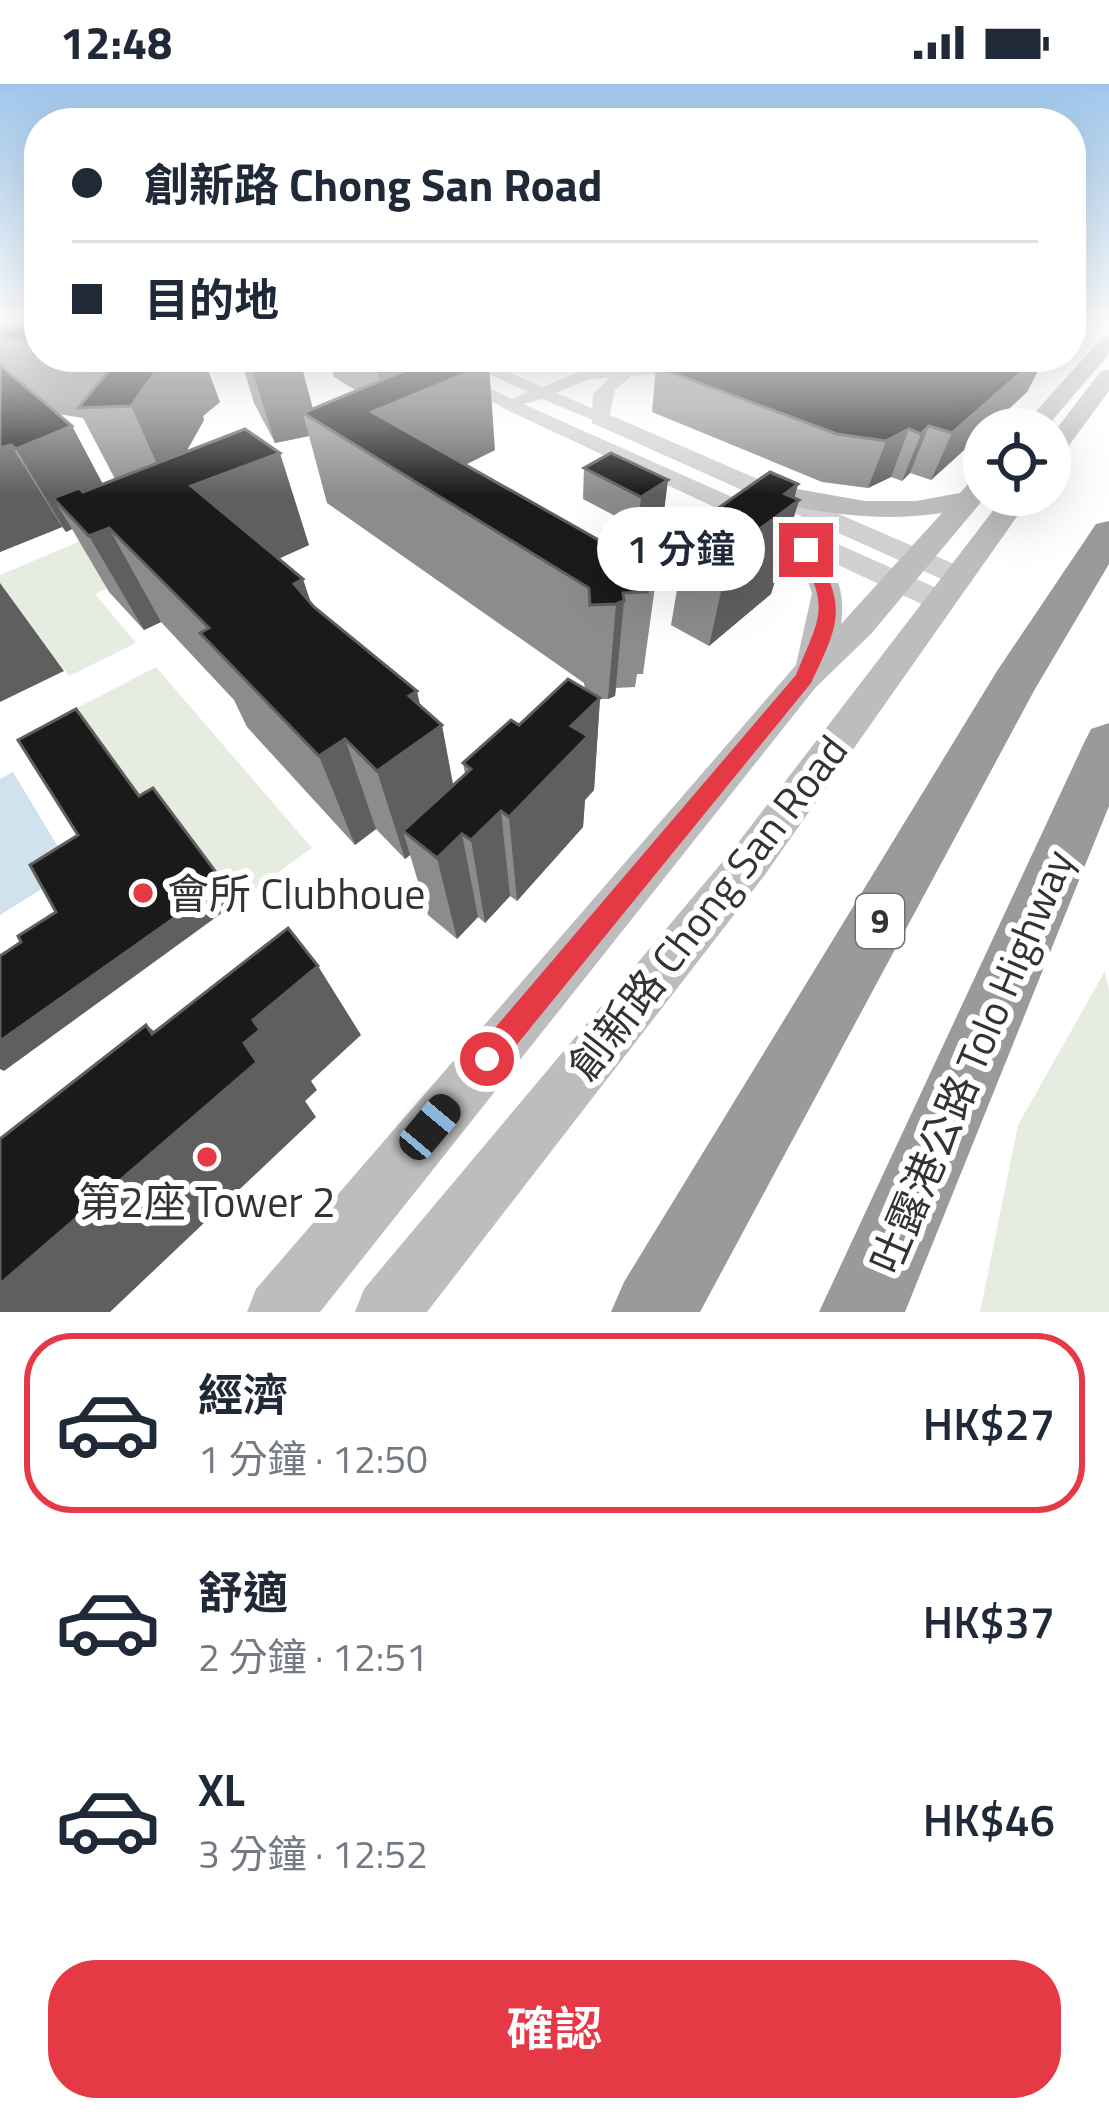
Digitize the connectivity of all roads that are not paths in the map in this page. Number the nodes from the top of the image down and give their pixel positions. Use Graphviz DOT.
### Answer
graph roads {
  1 [pos="460,380"];
  2 [pos="514,380"];
  3 [pos="570,380"];
  4 [pos="615,380"];
  5 [pos="1075,380"];
  6 [pos="1106,380"];
  7 [pos="540,392"];
  8 [pos="512,405"];
  9 [pos="1051,408"];
  10 [pos="600,418"];
  11 [pos="1071,426"];
  12 [pos="763,491"];
  13 [pos="963,495"];
  14 [pos="963,505"];
  15 [pos="1003,516"];
  16 [pos="789,532"];
  17 [pos="1109,532"];
  18 [pos="907,570"];
  19 [pos="949,588"];
  20 [pos="804,678"];
  21 [pos="1109,743"];
  22 [pos="279,1312"];
  23 [pos="387,1312"];
  24 [pos="654,1312"];
  25 [pos="862,1312"];
  1 -- 8 [label="street"];
  2 -- 7 [label="street"];
  3 -- 7 [label="street"];
  4 -- 10 [label="street"];
  5 -- 9 [label="main road"];
  6 -- 11 [label="main road"];
  7 -- 8 [label="street"];
  7 -- 10 [label="street"];
  8 -- 16 [label="street"];
  10 -- 12 [label="street"];
  12 -- 13 [label="main road"];
  12 -- 18 [label="street"];
  14 -- 18 [label="main road, 創新路 Chong San Road"];
  15 -- 19 [label="main road, 創新路 Chong San Road"];
  16 -- 18 [label="street"];
  16 -- 20 [label="main road"];
  17 -- 24 [label="highway, 9"];
  18 -- 19 [label="street"];
  18 -- 20 [label="main road, 創新路 Chong San Road"];
  19 -- 23 [label="main road, 創新路 Chong San Road"];
  20 -- 22 [label="main road, 創新路 Chong San Road"];
  21 -- 25 [label="highway, 吐露港公路 Tolo Highway"];
}
